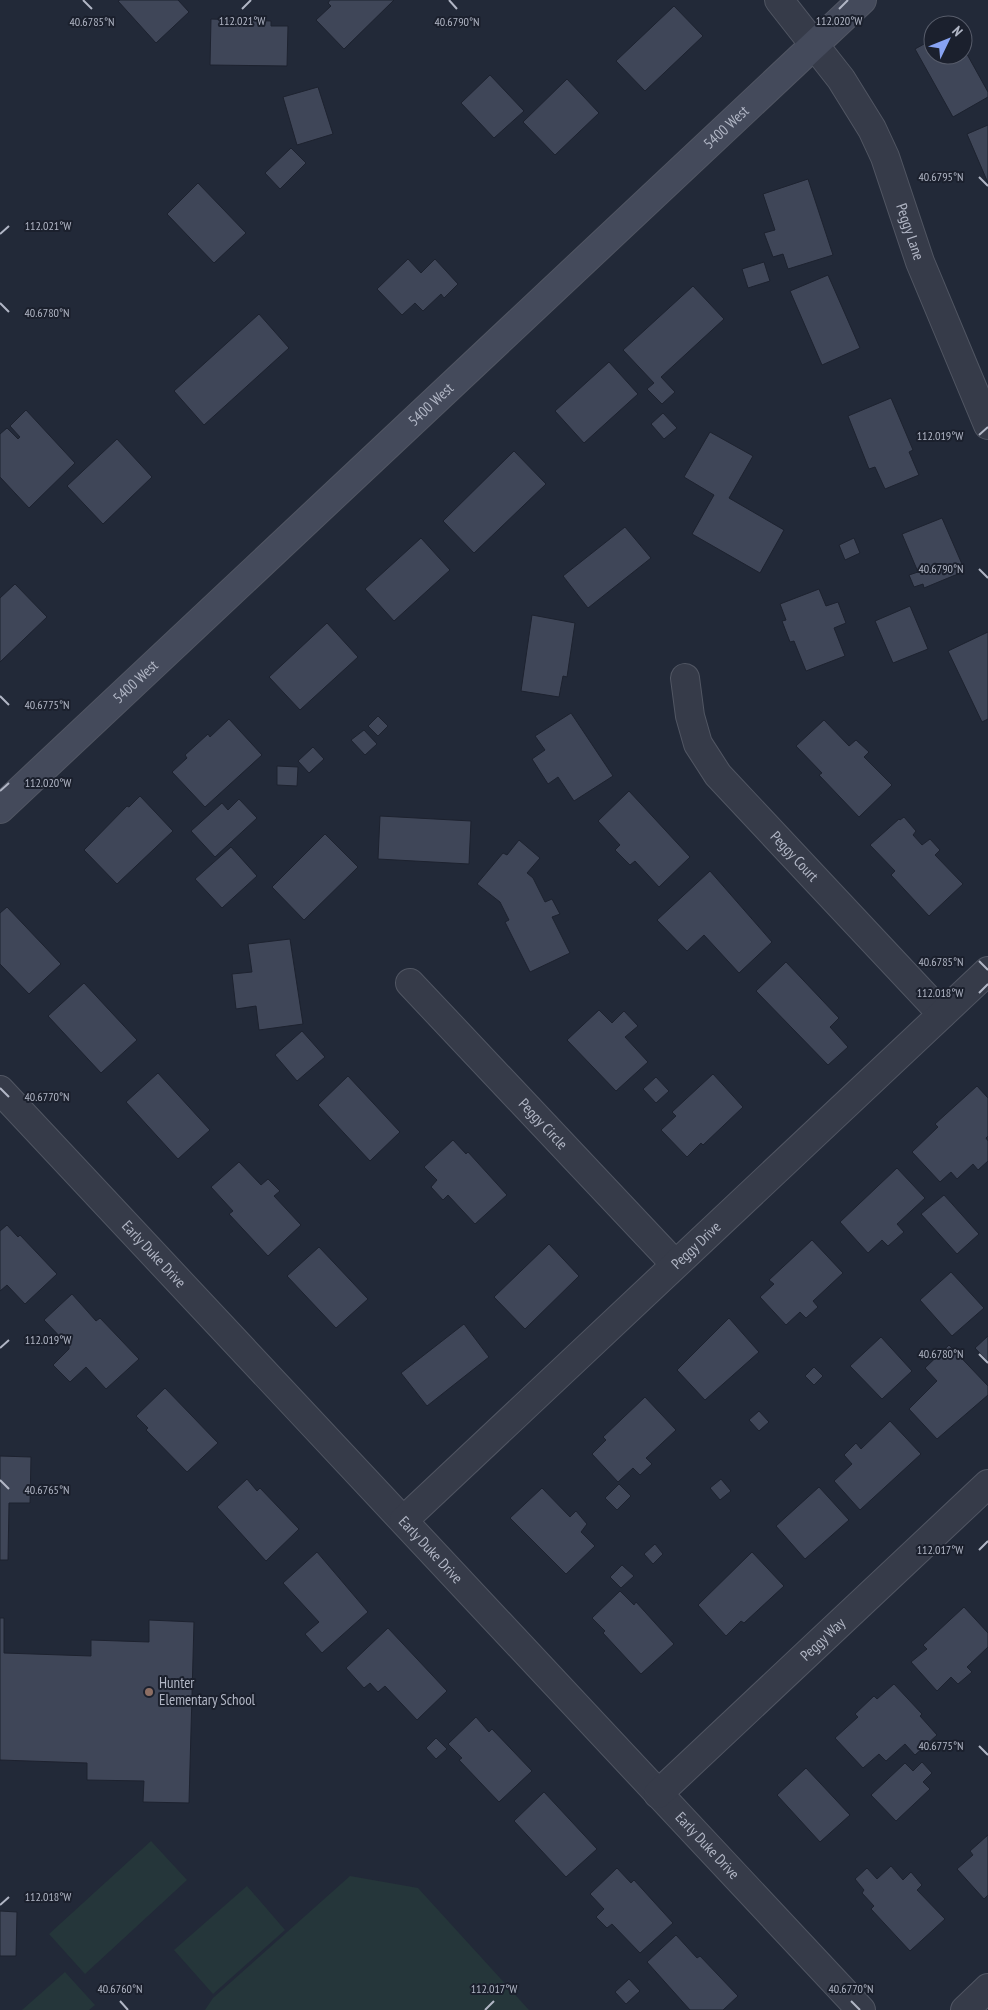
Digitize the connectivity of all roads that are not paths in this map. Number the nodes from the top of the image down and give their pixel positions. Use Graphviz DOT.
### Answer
graph roads {
  1 [pos="780,0"];
  2 [pos="862,0"];
  3 [pos="814,43"];
  4 [pos="988,425"];
  5 [pos="685,678"];
  6 [pos="0,809"];
  7 [pos="988,970"];
  8 [pos="410,983"];
  9 [pos="942,1014"];
  10 [pos="0,1090"];
  11 [pos="675,1264"];
  12 [pos="988,1484"];
  13 [pos="404,1520"];
  14 [pos="658,1794"];
  15 [pos="988,1988"];
  16 [pos="861,2010"];
  17 [pos="965,2010"];
  1 -- 3 [label="street, Peggy Lane"];
  2 -- 3 [label="street, 5400 West"];
  3 -- 4 [label="street, Peggy Lane"];
  3 -- 6 [label="street, 5400 West"];
  5 -- 9 [label="street, Peggy Court"];
  7 -- 9 [label="street, Peggy Drive"];
  8 -- 11 [label="street, Peggy Circle"];
  9 -- 11 [label="street, Peggy Drive"];
  10 -- 13 [label="street, Early Duke Drive"];
  11 -- 13 [label="street, Peggy Drive"];
  12 -- 14 [label="street, Peggy Way"];
  13 -- 14 [label="street, Early Duke Drive"];
  14 -- 16 [label="street, Early Duke Drive"];
  15 -- 17 [label="street"];
}
